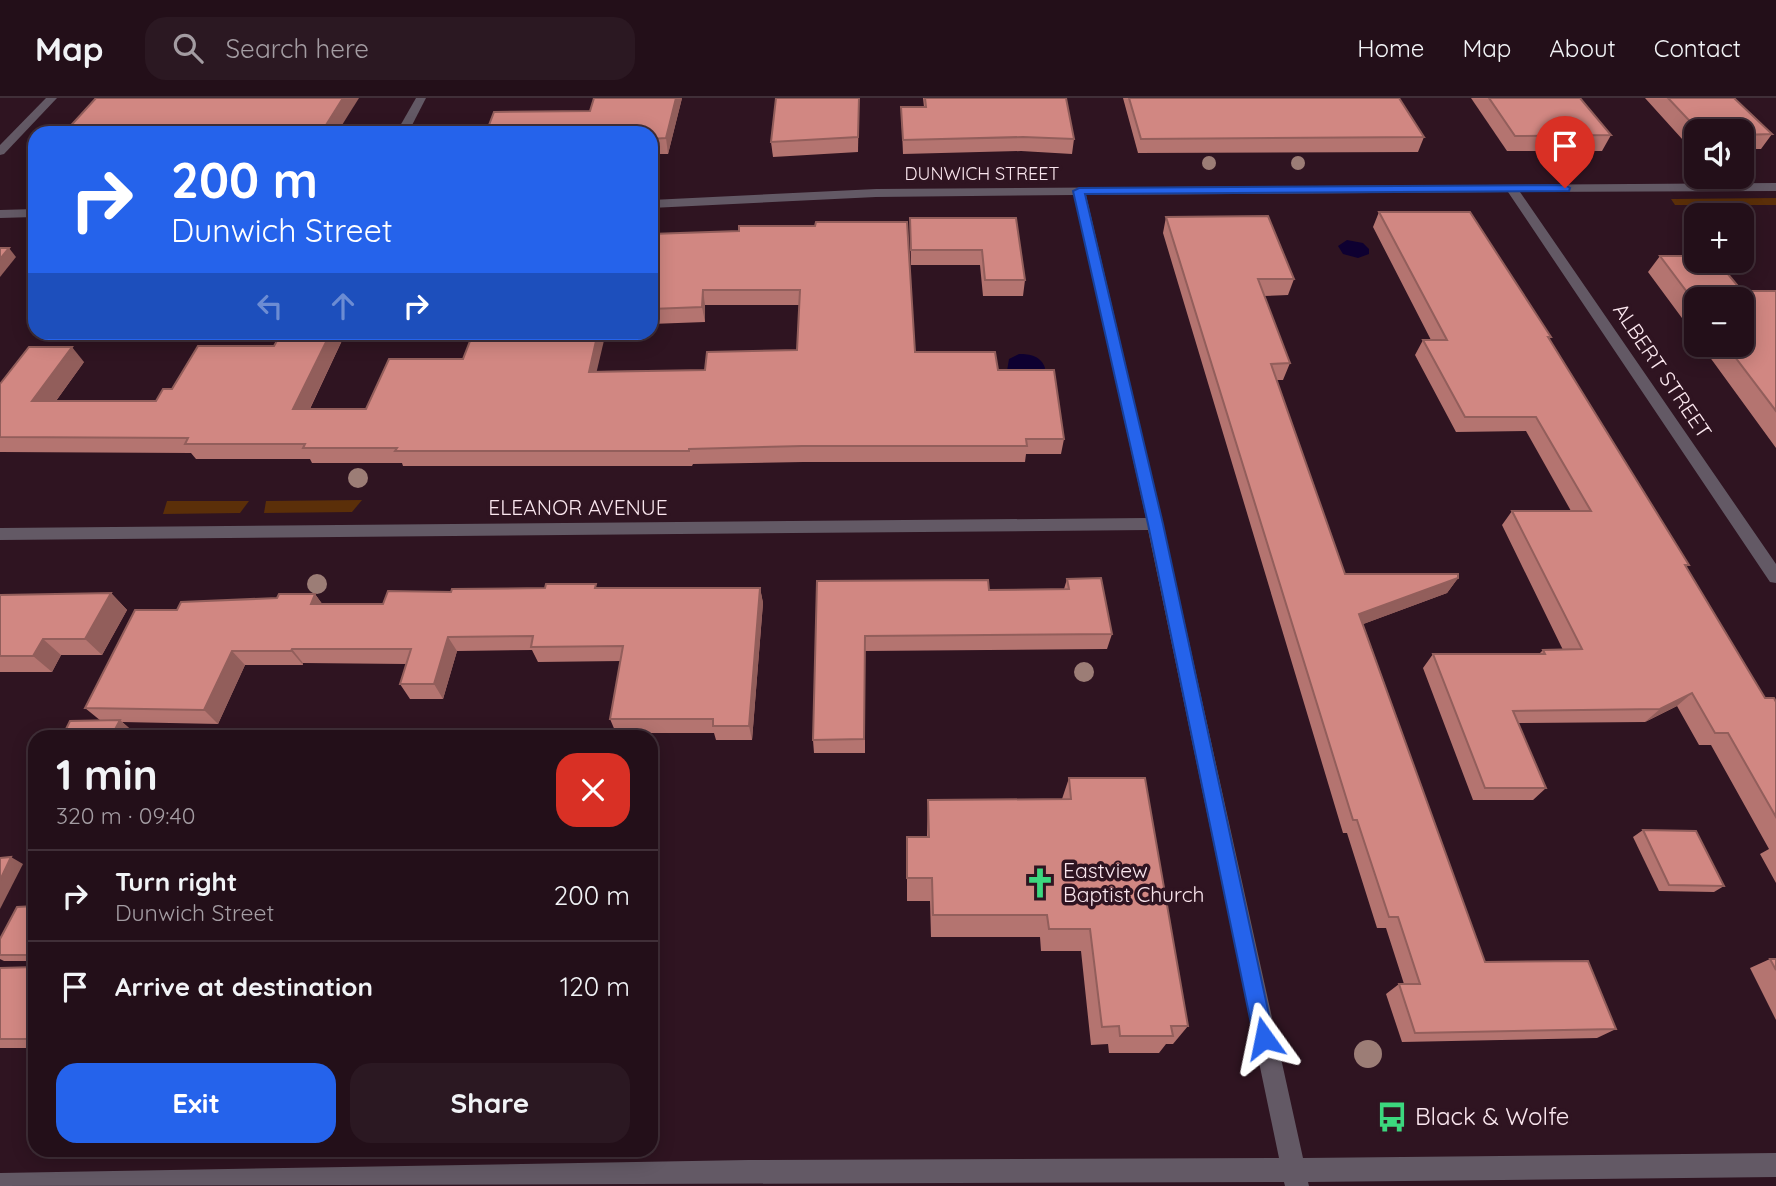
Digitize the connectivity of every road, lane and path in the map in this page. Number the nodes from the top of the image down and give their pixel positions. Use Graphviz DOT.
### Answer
graph roads {
  1 [pos="51,98"];
  2 [pos="421,98"];
  3 [pos="406,126"];
  4 [pos="0,152"];
  5 [pos="1776,187"];
  6 [pos="1512,189"];
  7 [pos="1079,191"];
  8 [pos="658,204"];
  9 [pos="28,213"];
  10 [pos="0,214"];
  11 [pos="1155,524"];
  12 [pos="0,534"];
  13 [pos="1776,577"];
  14 [pos="1776,1165"];
  15 [pos="1295,1178"];
  16 [pos="0,1185"];
  1 -- 4 [label="street"];
  2 -- 3 [label="street"];
  5 -- 6 [label="street, DUNWICH STREET"];
  6 -- 7 [label="street, DUNWICH STREET"];
  6 -- 13 [label="street, ALBERT STREET"];
  7 -- 8 [label="street, DUNWICH STREET"];
  7 -- 11 [label="street"];
  9 -- 10 [label="street"];
  11 -- 12 [label="street, ELEANOR AVENUE"];
  11 -- 15 [label="street"];
  14 -- 15 [label="street"];
  15 -- 16 [label="street"];
}
